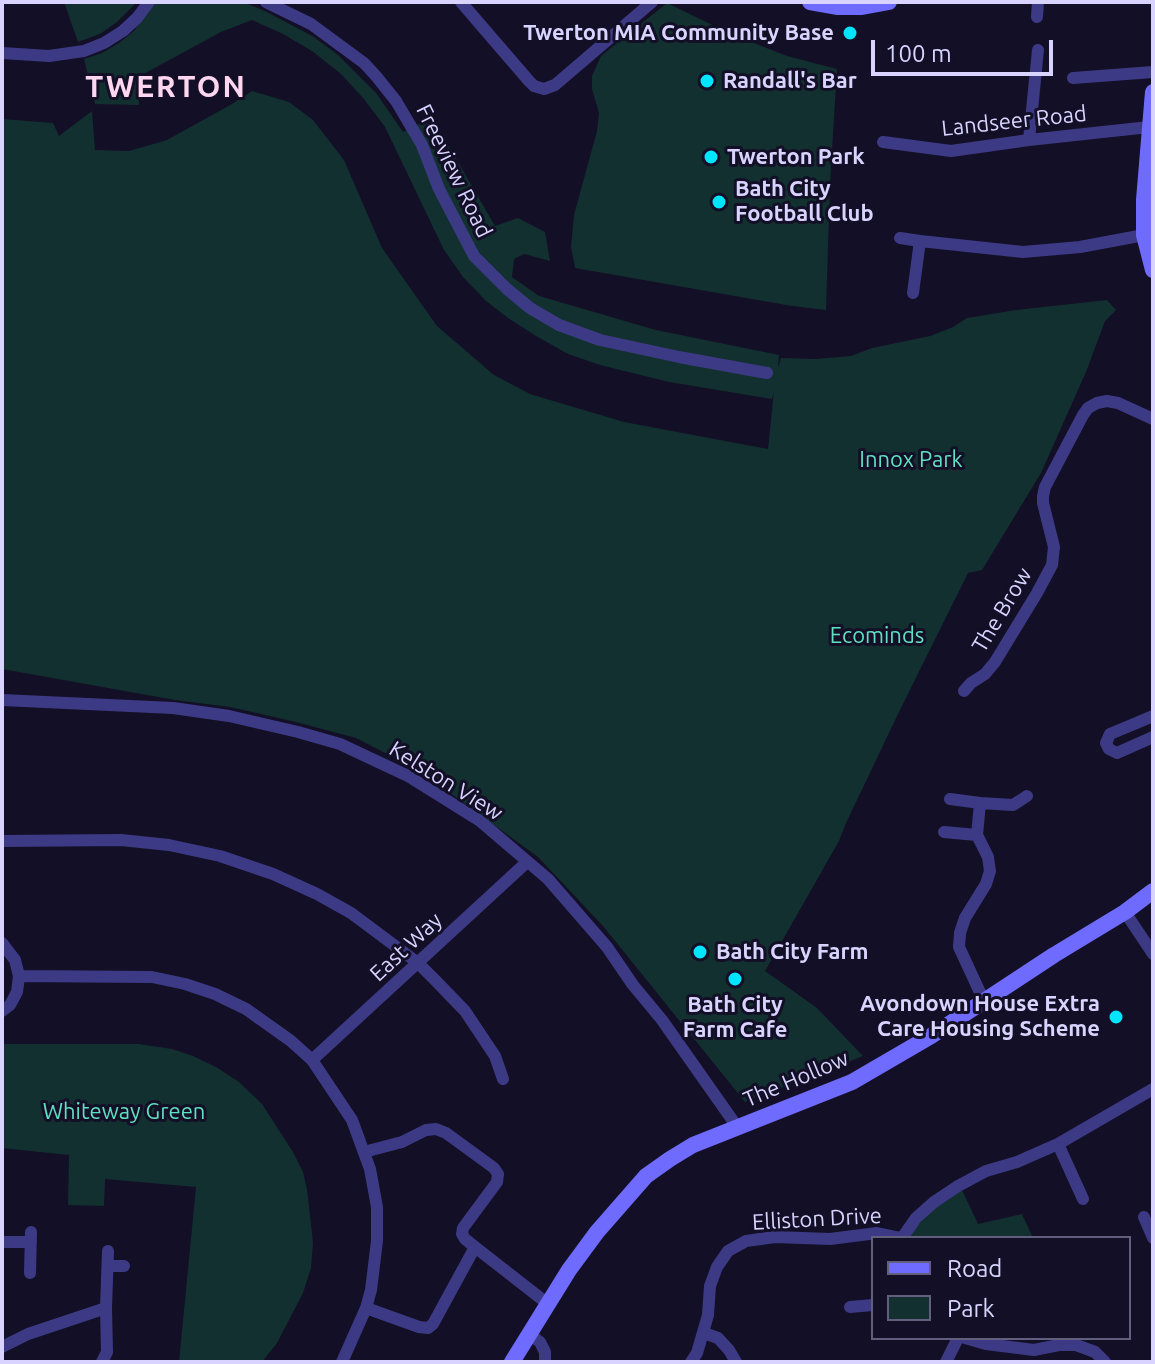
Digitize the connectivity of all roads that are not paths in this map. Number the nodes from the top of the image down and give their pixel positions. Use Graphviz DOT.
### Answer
graph roads {
  1 [pos="149,2"];
  2 [pos="266,2"];
  3 [pos="461,2"];
  4 [pos="652,2"];
  5 [pos="810,2"];
  6 [pos="889,2"];
  7 [pos="1038,2"];
  8 [pos="861,4"];
  9 [pos="1037,17"];
  10 [pos="1038,50"];
  11 [pos="2,53"];
  12 [pos="1153,72"];
  13 [pos="1073,78"];
  14 [pos="1153,92"];
  15 [pos="1149,127"];
  16 [pos="1029,140"];
  17 [pos="883,142"];
  18 [pos="1144,235"];
  19 [pos="900,238"];
  20 [pos="920,241"];
  21 [pos="1153,270"];
  22 [pos="913,293"];
  23 [pos="758,356"];
  24 [pos="1153,419"];
  25 [pos="964,691"];
  26 [pos="2,700"];
  27 [pos="1153,716"];
  28 [pos="1153,737"];
  29 [pos="1027,796"];
  30 [pos="950,799"];
  31 [pos="980,803"];
  32 [pos="944,832"];
  33 [pos="977,835"];
  34 [pos="2,841"];
  35 [pos="527,862"];
  36 [pos="1153,891"];
  37 [pos="1125,912"];
  38 [pos="2,943"];
  39 [pos="1153,954"];
  40 [pos="418,963"];
  41 [pos="19,976"];
  42 [pos="984,1001"];
  43 [pos="2,1011"];
  44 [pos="312,1060"];
  45 [pos="503,1079"];
  46 [pos="1153,1089"];
  47 [pos="738,1128"];
  48 [pos="1058,1144"];
  49 [pos="364,1152"];
  50 [pos="1083,1199"];
  51 [pos="1144,1217"];
  52 [pos="892,1236"];
  53 [pos="903,1236"];
  54 [pos="1153,1238"];
  55 [pos="2,1242"];
  56 [pos="475,1247"];
  57 [pos="108,1251"];
  58 [pos="108,1266"];
  59 [pos="124,1266"];
  60 [pos="30,1273"];
  61 [pos="548,1304"];
  62 [pos="871,1305"];
  63 [pos="850,1307"];
  64 [pos="106,1308"];
  65 [pos="366,1308"];
  66 [pos="704,1333"];
  67 [pos="529,1334"];
  68 [pos="957,1340"];
  69 [pos="972,1340"];
  70 [pos="1076,1341"];
  71 [pos="2,1347"];
  72 [pos="102,1362"];
  73 [pos="342,1362"];
  74 [pos="512,1362"];
  75 [pos="545,1362"];
  76 [pos="691,1362"];
  77 [pos="736,1362"];
  78 [pos="946,1362"];
  79 [pos="1105,1362"];
  1 -- 11 [label="street"];
  2 -- 23 [label="street, Freeview Road"];
  3 -- 4 [label="street"];
  5 -- 8 [label="street"];
  6 -- 8 [label="street"];
  7 -- 9 [label="street"];
  10 -- 16 [label="street"];
  12 -- 13 [label="street"];
  14 -- 15 [label="street"];
  15 -- 16 [label="street, Landseer Road"];
  15 -- 18 [label="street"];
  16 -- 17 [label="street, Landseer Road"];
  18 -- 20 [label="street"];
  18 -- 21 [label="street"];
  19 -- 20 [label="street"];
  20 -- 22 [label="street"];
  24 -- 25 [label="street, The Brow"];
  26 -- 35 [label="street, Kelston View"];
  27 -- 28 [label="street"];
  29 -- 31 [label="street"];
  30 -- 31 [label="street"];
  31 -- 33 [label="street"];
  32 -- 33 [label="street"];
  33 -- 42 [label="street"];
  34 -- 40 [label="street"];
  35 -- 40 [label="street, East Way"];
  35 -- 47 [label="street, Kelston View"];
  36 -- 37 [label="street, The Hollow"];
  37 -- 39 [label="street"];
  37 -- 42 [label="street, The Hollow"];
  38 -- 41 [label="street"];
  40 -- 44 [label="street, East Way"];
  40 -- 45 [label="street"];
  41 -- 43 [label="street"];
  41 -- 44 [label="street"];
  42 -- 47 [label="street, The Hollow"];
  44 -- 49 [label="street"];
  46 -- 48 [label="street"];
  47 -- 61 [label="street, The Hollow"];
  48 -- 50 [label="street"];
  48 -- 53 [label="street"];
  49 -- 56 [label="street"];
  49 -- 65 [label="street"];
  51 -- 54 [label="street"];
  52 -- 66 [label="street, Elliston Drive"];
  55 -- 60 [label="street"];
  56 -- 61 [label="street"];
  56 -- 65 [label="street"];
  57 -- 58 [label="street"];
  58 -- 59 [label="street"];
  58 -- 64 [label="street"];
  61 -- 67 [label="street, The Hollow"];
  62 -- 63 [label="street"];
  64 -- 71 [label="street"];
  64 -- 72 [label="street"];
  65 -- 73 [label="street"];
  66 -- 76 [label="street, Elliston Drive"];
  66 -- 77 [label="street"];
  67 -- 74 [label="street, The Hollow"];
  67 -- 75 [label="street"];
  68 -- 78 [label="street"];
  69 -- 70 [label="street"];
  70 -- 79 [label="street"];
}
